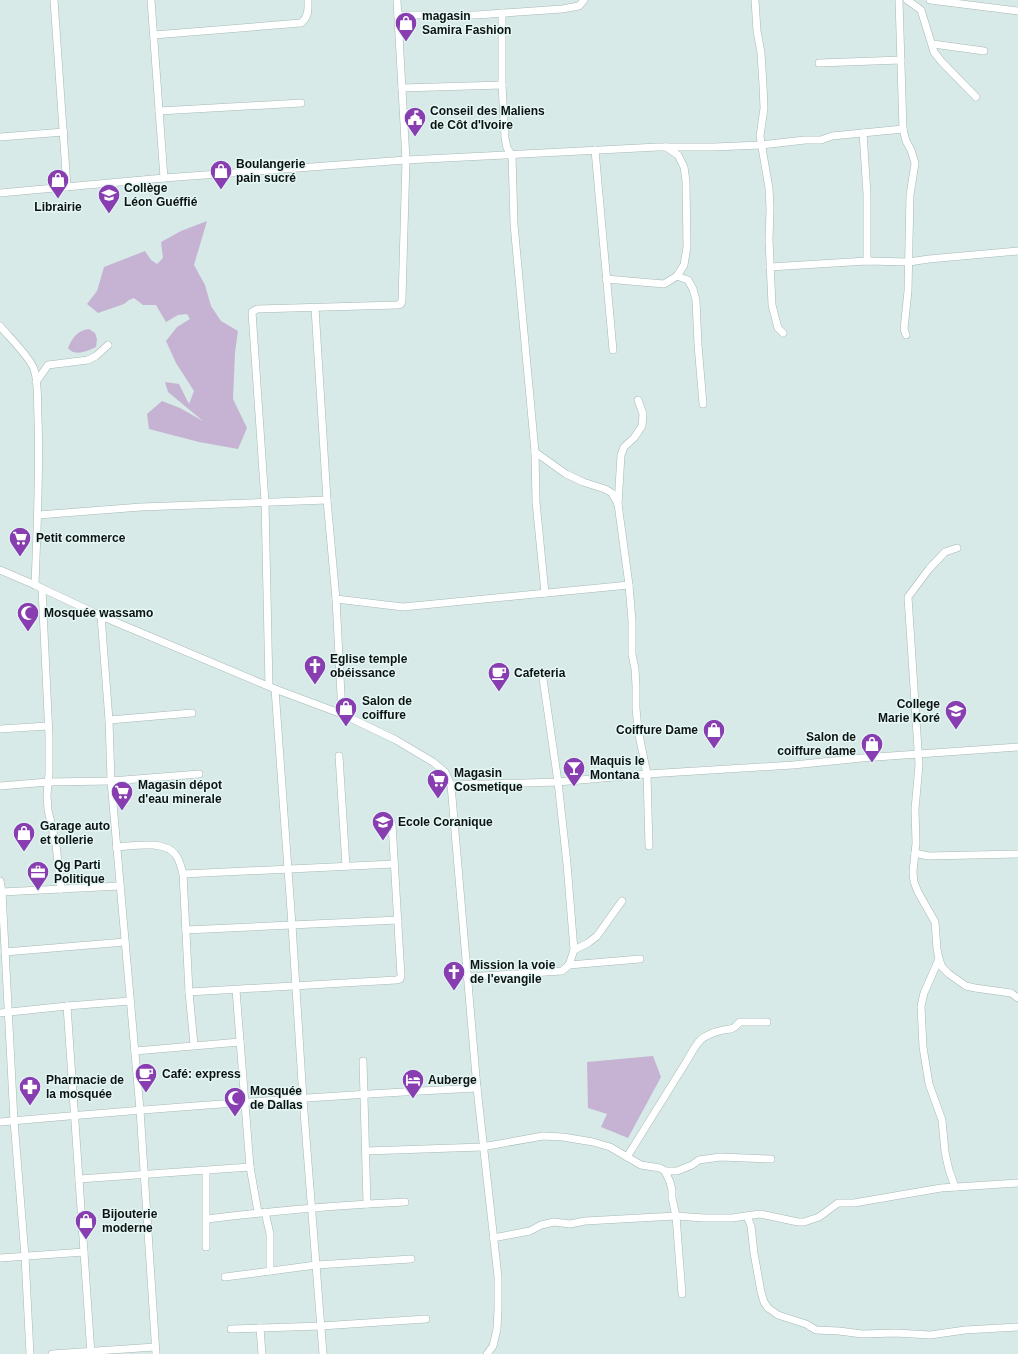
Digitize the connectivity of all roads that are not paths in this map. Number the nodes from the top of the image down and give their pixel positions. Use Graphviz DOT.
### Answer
graph roads {
  1 [pos="54,0"];
  2 [pos="151,0"];
  3 [pos="308,0"];
  4 [pos="397,0"];
  5 [pos="584,0"];
  6 [pos="755,0"];
  7 [pos="899,0"];
  8 [pos="907,0"];
  9 [pos="930,0"];
  10 [pos="1018,12"];
  11 [pos="502,13"];
  12 [pos="398,15"];
  13 [pos="154,35"];
  14 [pos="933,44"];
  15 [pos="984,51"];
  16 [pos="901,60"];
  17 [pos="819,62"];
  18 [pos="502,85"];
  19 [pos="402,88"];
  20 [pos="976,97"];
  21 [pos="300,103"];
  22 [pos="159,111"];
  23 [pos="903,129"];
  24 [pos="64,132"];
  25 [pos="863,133"];
  26 [pos="0,137"];
  27 [pos="761,145"];
  28 [pos="666,147"];
  29 [pos="595,150"];
  30 [pos="512,155"];
  31 [pos="406,160"];
  32 [pos="164,178"];
  33 [pos="68,187"];
  34 [pos="0,193"];
  35 [pos="1018,251"];
  36 [pos="867,261"];
  37 [pos="909,262"];
  38 [pos="770,267"];
  39 [pos="677,276"];
  40 [pos="606,279"];
  41 [pos="314,308"];
  42 [pos="0,326"];
  43 [pos="783,333"];
  44 [pos="906,335"];
  45 [pos="108,344"];
  46 [pos="613,350"];
  47 [pos="36,382"];
  48 [pos="638,400"];
  49 [pos="703,404"];
  50 [pos="535,452"];
  51 [pos="326,500"];
  52 [pos="265,502"];
  53 [pos="618,504"];
  54 [pos="38,515"];
  55 [pos="957,548"];
  56 [pos="0,570"];
  57 [pos="629,585"];
  58 [pos="38,587"];
  59 [pos="545,593"];
  60 [pos="336,599"];
  61 [pos="101,616"];
  62 [pos="542,672"];
  63 [pos="272,687"];
  64 [pos="192,713"];
  65 [pos="342,714"];
  66 [pos="109,720"];
  67 [pos="48,726"];
  68 [pos="0,729"];
  69 [pos="1018,747"];
  70 [pos="918,754"];
  71 [pos="338,756"];
  72 [pos="199,774"];
  73 [pos="647,774"];
  74 [pos="111,781"];
  75 [pos="48,782"];
  76 [pos="558,782"];
  77 [pos="451,785"];
  78 [pos="0,786"];
  79 [pos="392,824"];
  80 [pos="649,846"];
  81 [pos="116,847"];
  82 [pos="915,853"];
  83 [pos="1018,854"];
  84 [pos="394,864"];
  85 [pos="346,866"];
  86 [pos="288,868"];
  87 [pos="183,874"];
  88 [pos="0,881"];
  89 [pos="120,886"];
  90 [pos="61,889"];
  91 [pos="2,892"];
  92 [pos="622,901"];
  93 [pos="398,920"];
  94 [pos="292,925"];
  95 [pos="186,930"];
  96 [pos="125,942"];
  97 [pos="574,950"];
  98 [pos="5,952"];
  99 [pos="640,959"];
  100 [pos="939,959"];
  101 [pos="569,965"];
  102 [pos="467,977"];
  103 [pos="296,986"];
  104 [pos="236,990"];
  105 [pos="189,992"];
  106 [pos="1018,998"];
  107 [pos="130,1001"];
  108 [pos="67,1006"];
  109 [pos="0,1013"];
  110 [pos="8,1013"];
  111 [pos="767,1022"];
  112 [pos="240,1042"];
  113 [pos="194,1045"];
  114 [pos="135,1051"];
  115 [pos="363,1061"];
  116 [pos="476,1088"];
  117 [pos="364,1094"];
  118 [pos="302,1099"];
  119 [pos="245,1103"];
  120 [pos="140,1110"];
  121 [pos="75,1115"];
  122 [pos="14,1121"];
  123 [pos="0,1122"];
  124 [pos="482,1147"];
  125 [pos="366,1151"];
  126 [pos="627,1157"];
  127 [pos="771,1159"];
  128 [pos="250,1167"];
  129 [pos="206,1171"];
  130 [pos="665,1171"];
  131 [pos="143,1174"];
  132 [pos="79,1178"];
  133 [pos="1018,1183"];
  134 [pos="956,1187"];
  135 [pos="405,1202"];
  136 [pos="367,1204"];
  137 [pos="312,1209"];
  138 [pos="261,1212"];
  139 [pos="676,1216"];
  140 [pos="747,1216"];
  141 [pos="207,1219"];
  142 [pos="493,1238"];
  143 [pos="206,1247"];
  144 [pos="84,1252"];
  145 [pos="25,1256"];
  146 [pos="0,1258"];
  147 [pos="411,1260"];
  148 [pos="316,1265"];
  149 [pos="270,1271"];
  150 [pos="225,1277"];
  151 [pos="682,1294"];
  152 [pos="426,1319"];
  153 [pos="321,1326"];
  154 [pos="1018,1327"];
  155 [pos="260,1328"];
  156 [pos="231,1329"];
  157 [pos="155,1350"];
  158 [pos="91,1353"];
  159 [pos="30,1354"];
  160 [pos="52,1354"];
  161 [pos="262,1354"];
  162 [pos="324,1354"];
  163 [pos="487,1354"];
  1 -- 24 [label="street"];
  2 -- 13 [label="street"];
  3 -- 13 [label="street"];
  4 -- 12 [label="street"];
  5 -- 11 [label="street"];
  6 -- 27 [label="street"];
  7 -- 16 [label="street"];
  8 -- 14 [label="street"];
  9 -- 10 [label="street"];
  11 -- 12 [label="street"];
  11 -- 18 [label="street"];
  12 -- 19 [label="street"];
  13 -- 22 [label="street"];
  14 -- 15 [label="street"];
  14 -- 20 [label="street"];
  16 -- 17 [label="street"];
  16 -- 23 [label="street"];
  18 -- 19 [label="street"];
  18 -- 30 [label="street"];
  19 -- 31 [label="street"];
  21 -- 22 [label="street"];
  22 -- 32 [label="street"];
  23 -- 25 [label="street"];
  23 -- 37 [label="street"];
  24 -- 26 [label="street"];
  24 -- 33 [label="street"];
  25 -- 27 [label="street"];
  25 -- 36 [label="street"];
  27 -- 28 [label="street"];
  27 -- 38 [label="street"];
  28 -- 29 [label="street"];
  28 -- 39 [label="street"];
  29 -- 30 [label="street"];
  29 -- 40 [label="street"];
  30 -- 31 [label="street"];
  30 -- 50 [label="street"];
  31 -- 32 [label="street"];
  31 -- 41 [label="street"];
  32 -- 33 [label="street"];
  33 -- 34 [label="street"];
  35 -- 37 [label="street"];
  36 -- 37 [label="street"];
  36 -- 38 [label="street"];
  37 -- 44 [label="street"];
  38 -- 43 [label="street"];
  39 -- 40 [label="street"];
  39 -- 49 [label="street"];
  40 -- 46 [label="street"];
  41 -- 51 [label="street"];
  41 -- 52 [label="street"];
  42 -- 47 [label="street"];
  45 -- 47 [label="street"];
  47 -- 54 [label="street"];
  48 -- 53 [label="street"];
  50 -- 53 [label="street"];
  50 -- 59 [label="street"];
  51 -- 52 [label="street"];
  51 -- 60 [label="street"];
  52 -- 54 [label="street"];
  52 -- 63 [label="street"];
  53 -- 57 [label="street"];
  54 -- 58 [label="street"];
  55 -- 70 [label="street"];
  56 -- 58 [label="street"];
  57 -- 59 [label="street"];
  57 -- 73 [label="street"];
  58 -- 61 [label="street"];
  58 -- 67 [label="street"];
  59 -- 60 [label="street"];
  60 -- 65 [label="street"];
  61 -- 63 [label="street"];
  61 -- 66 [label="street"];
  62 -- 76 [label="street"];
  63 -- 65 [label="street"];
  63 -- 86 [label="street"];
  64 -- 66 [label="street"];
  65 -- 77 [label="street"];
  66 -- 74 [label="street"];
  67 -- 68 [label="street"];
  67 -- 75 [label="street"];
  69 -- 70 [label="street"];
  70 -- 73 [label="street"];
  70 -- 82 [label="street"];
  71 -- 85 [label="street"];
  72 -- 74 [label="street"];
  73 -- 76 [label="street"];
  73 -- 80 [label="street"];
  74 -- 75 [label="street"];
  74 -- 81 [label="street"];
  75 -- 78 [label="street"];
  75 -- 90 [label="street"];
  76 -- 77 [label="street"];
  76 -- 97 [label="street"];
  77 -- 102 [label="street"];
  79 -- 84 [label="street"];
  81 -- 87 [label="street"];
  81 -- 89 [label="street"];
  82 -- 83 [label="street"];
  82 -- 100 [label="street"];
  84 -- 85 [label="street"];
  84 -- 93 [label="street"];
  85 -- 86 [label="street"];
  86 -- 87 [label="street"];
  86 -- 94 [label="street"];
  87 -- 95 [label="street"];
  88 -- 91 [label="street"];
  89 -- 90 [label="street"];
  89 -- 96 [label="street"];
  90 -- 91 [label="street"];
  91 -- 98 [label="street"];
  92 -- 97 [label="street"];
  93 -- 94 [label="street"];
  93 -- 103 [label="street"];
  94 -- 95 [label="street"];
  94 -- 103 [label="street"];
  95 -- 105 [label="street"];
  96 -- 98 [label="street"];
  96 -- 107 [label="street"];
  97 -- 101 [label="street"];
  98 -- 110 [label="street"];
  99 -- 101 [label="street"];
  100 -- 106 [label="street"];
  100 -- 134 [label="street"];
  101 -- 102 [label="street"];
  102 -- 116 [label="street"];
  103 -- 104 [label="street"];
  103 -- 118 [label="street"];
  104 -- 105 [label="street"];
  104 -- 112 [label="street"];
  105 -- 113 [label="street"];
  107 -- 108 [label="street"];
  107 -- 114 [label="street"];
  108 -- 110 [label="street"];
  108 -- 121 [label="street"];
  109 -- 110 [label="street"];
  110 -- 122 [label="street"];
  111 -- 126 [label="street"];
  112 -- 113 [label="street"];
  112 -- 119 [label="street"];
  113 -- 114 [label="street"];
  114 -- 120 [label="street"];
  115 -- 117 [label="street"];
  116 -- 117 [label="street"];
  116 -- 124 [label="street"];
  117 -- 118 [label="street"];
  117 -- 125 [label="street"];
  118 -- 119 [label="street"];
  118 -- 137 [label="street"];
  119 -- 120 [label="street"];
  119 -- 128 [label="street"];
  120 -- 121 [label="street"];
  120 -- 131 [label="street"];
  121 -- 122 [label="street"];
  121 -- 132 [label="street"];
  122 -- 123 [label="street"];
  122 -- 145 [label="street"];
  124 -- 125 [label="street"];
  124 -- 126 [label="street"];
  124 -- 142 [label="street"];
  125 -- 136 [label="street"];
  126 -- 130 [label="street"];
  127 -- 130 [label="street"];
  128 -- 129 [label="street"];
  128 -- 138 [label="street"];
  129 -- 131 [label="street"];
  129 -- 141 [label="street"];
  130 -- 139 [label="street"];
  131 -- 132 [label="street"];
  131 -- 157 [label="street"];
  132 -- 144 [label="street"];
  133 -- 134 [label="street"];
  134 -- 140 [label="street"];
  135 -- 136 [label="street"];
  136 -- 137 [label="street"];
  137 -- 138 [label="street"];
  137 -- 148 [label="street"];
  138 -- 141 [label="street"];
  138 -- 149 [label="street"];
  139 -- 140 [label="street"];
  139 -- 142 [label="street"];
  139 -- 151 [label="street"];
  140 -- 154 [label="street"];
  141 -- 143 [label="street"];
  142 -- 163 [label="street"];
  144 -- 145 [label="street"];
  144 -- 158 [label="street"];
  145 -- 146 [label="street"];
  145 -- 159 [label="street"];
  147 -- 148 [label="street"];
  148 -- 149 [label="street"];
  148 -- 153 [label="street"];
  149 -- 150 [label="street"];
  152 -- 153 [label="street"];
  153 -- 155 [label="street"];
  153 -- 162 [label="street"];
  155 -- 156 [label="street"];
  155 -- 161 [label="street"];
  157 -- 158 [label="street"];
  158 -- 160 [label="street"];
}
